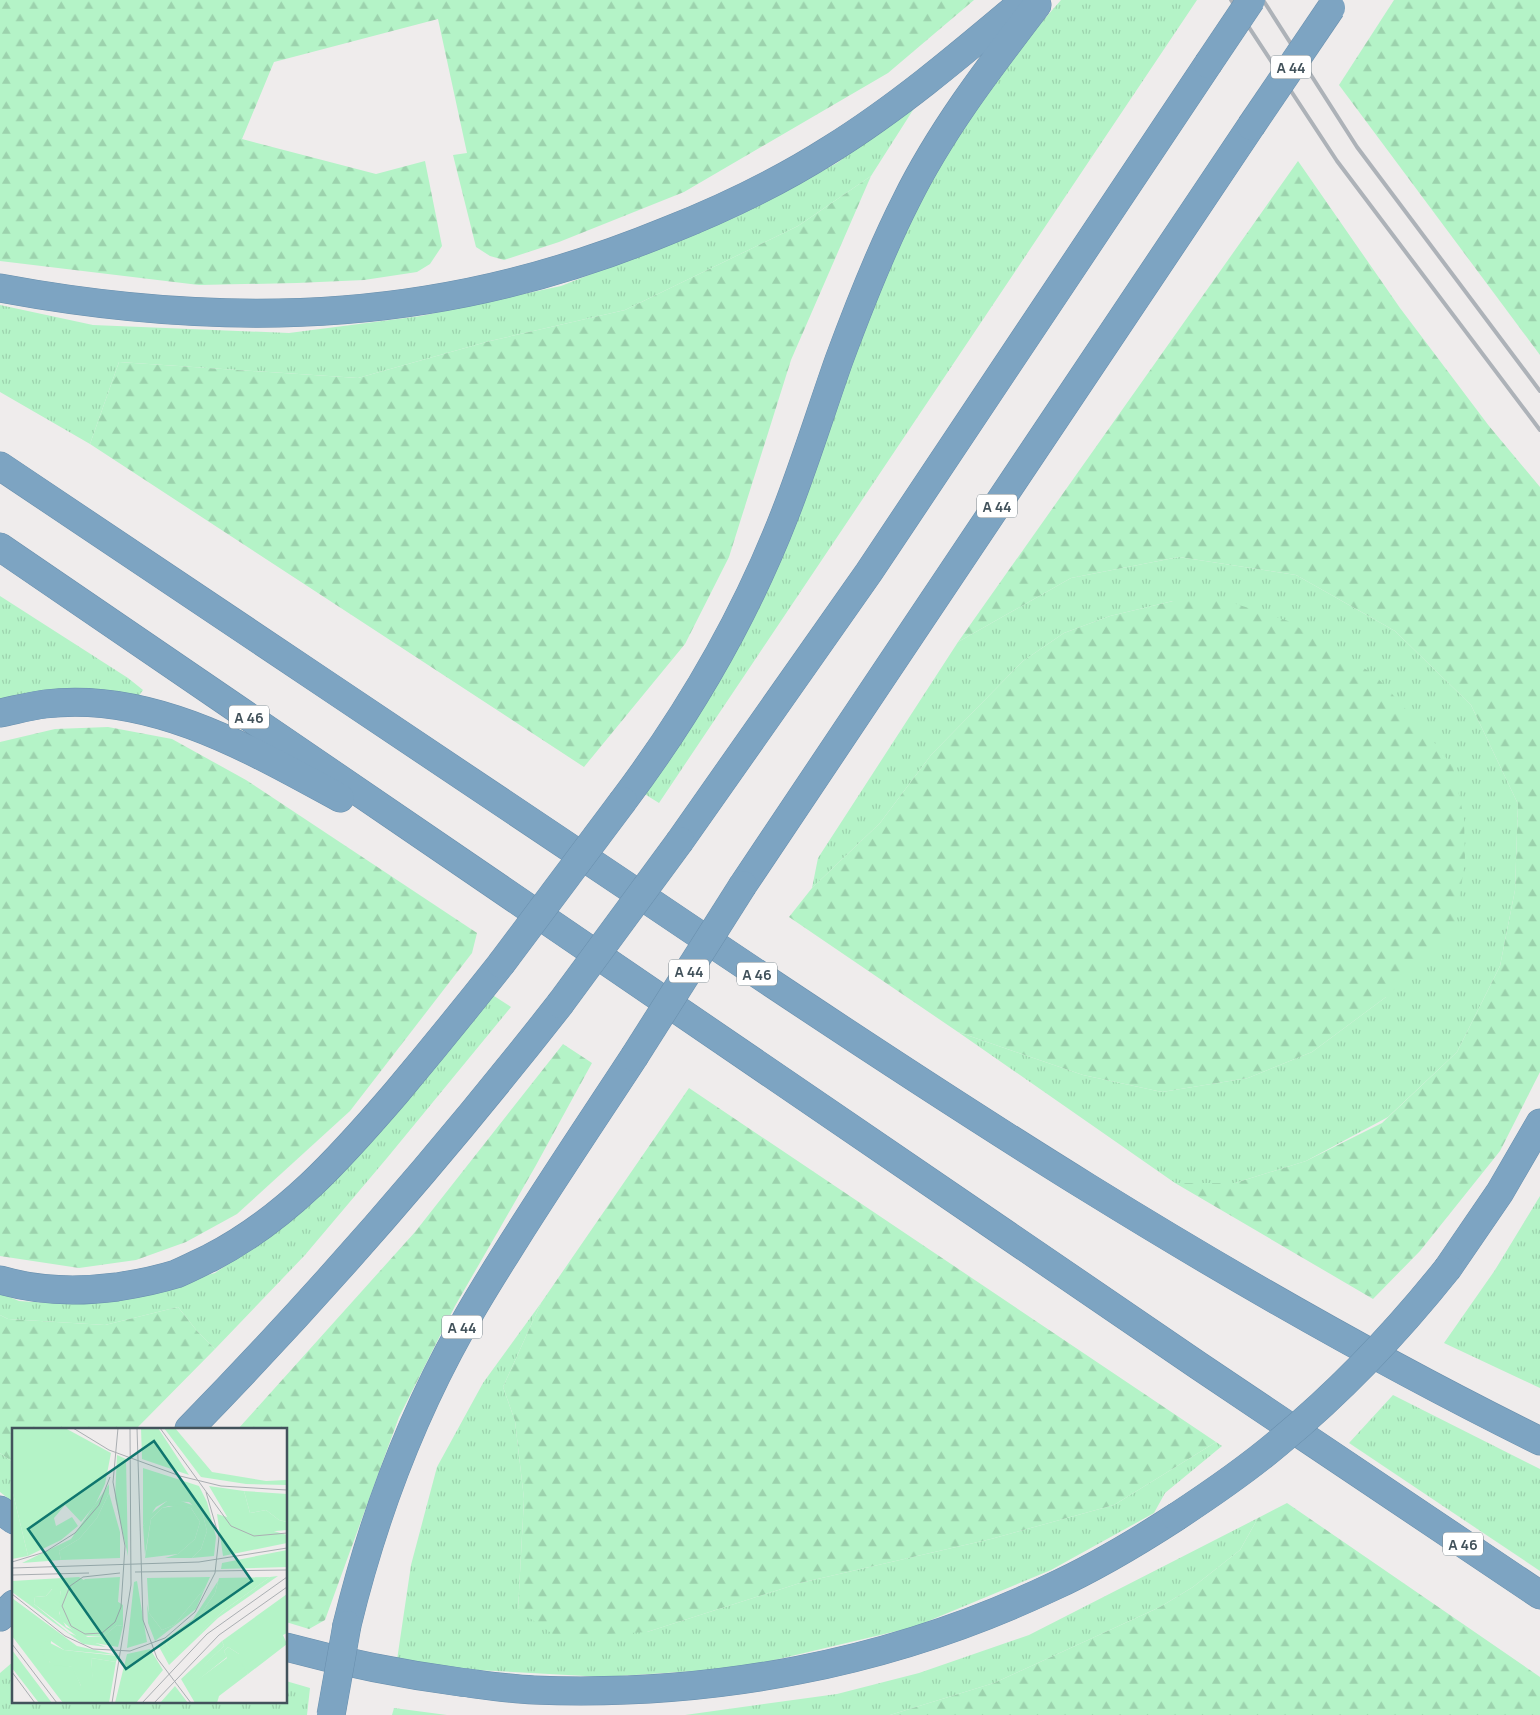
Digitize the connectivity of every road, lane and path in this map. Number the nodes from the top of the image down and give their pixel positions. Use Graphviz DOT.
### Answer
graph roads {
  1 [pos="1025,0"];
  2 [pos="1040,0"];
  3 [pos="1251,0"];
  4 [pos="1334,4"];
  5 [pos="0,288"];
  6 [pos="0,466"];
  7 [pos="0,547"];
  8 [pos="0,713"];
  9 [pos="498,888"];
  10 [pos="1540,1123"];
  11 [pos="0,1280"];
  12 [pos="190,1428"];
  13 [pos="1540,1441"];
  14 [pos="0,1510"];
  15 [pos="12,1519"];
  16 [pos="1540,1595"];
  17 [pos="12,1606"];
  18 [pos="0,1617"];
  19 [pos="288,1648"];
  20 [pos="331,1715"];
  1 -- 5 [label="highway"];
  2 -- 11 [label="highway, bridge"];
  3 -- 12 [label="highway, bridge"];
  4 -- 20 [label="highway, A 44, bridge"];
  6 -- 13 [label="highway, A 46"];
  7 -- 9 [label="highway, A 46"];
  8 -- 9 [label="highway"];
  9 -- 16 [label="highway, A 46"];
  10 -- 19 [label="highway, bridge"];
  14 -- 15 [label="highway"];
  17 -- 18 [label="highway"];
}
